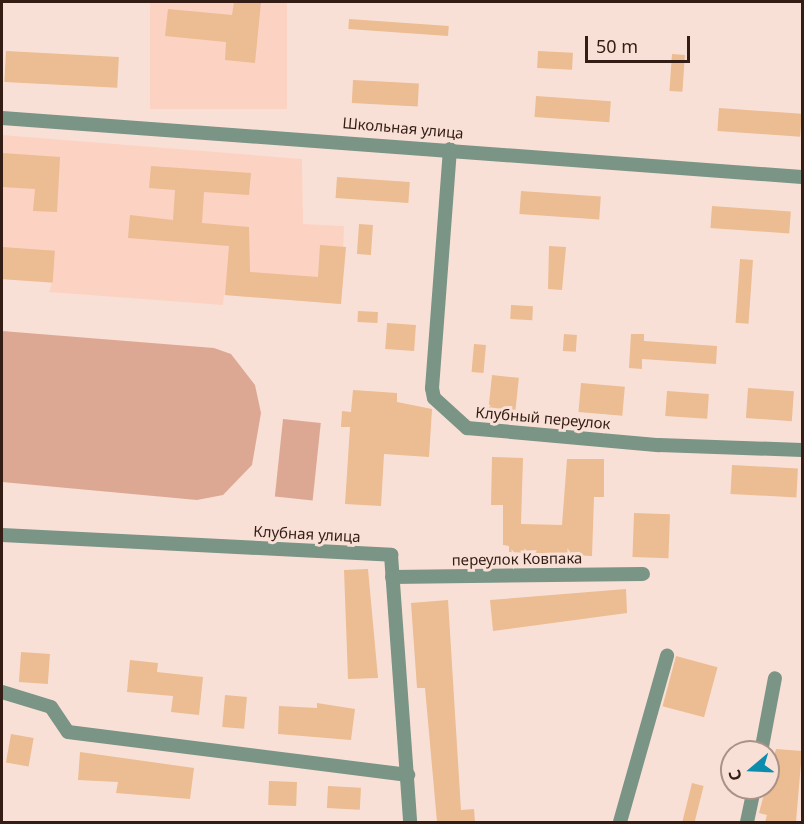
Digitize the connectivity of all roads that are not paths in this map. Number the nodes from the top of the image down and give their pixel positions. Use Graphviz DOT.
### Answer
graph roads {
  1 [pos="2,118"];
  2 [pos="450,149"];
  3 [pos="802,177"];
  4 [pos="802,450"];
  5 [pos="2,535"];
  6 [pos="643,574"];
  7 [pos="392,578"];
  8 [pos="667,656"];
  9 [pos="775,678"];
  10 [pos="2,692"];
  11 [pos="763,740"];
  12 [pos="408,775"];
  13 [pos="752,800"];
  14 [pos="410,822"];
  15 [pos="620,822"];
  16 [pos="747,822"];
  1 -- 2 [label="street, Школьная улица"];
  2 -- 3 [label="street, Школьная улица"];
  2 -- 4 [label="street, Клубный переулок"];
  5 -- 7 [label="street, Клубная улица"];
  6 -- 7 [label="street, переулок Ковпака"];
  7 -- 12 [label="street, Клубная улица"];
  8 -- 15 [label="street"];
  9 -- 11 [label="street"];
  10 -- 12 [label="street"];
  12 -- 14 [label="street, Клубная улица"];
  13 -- 16 [label="street"];
}
